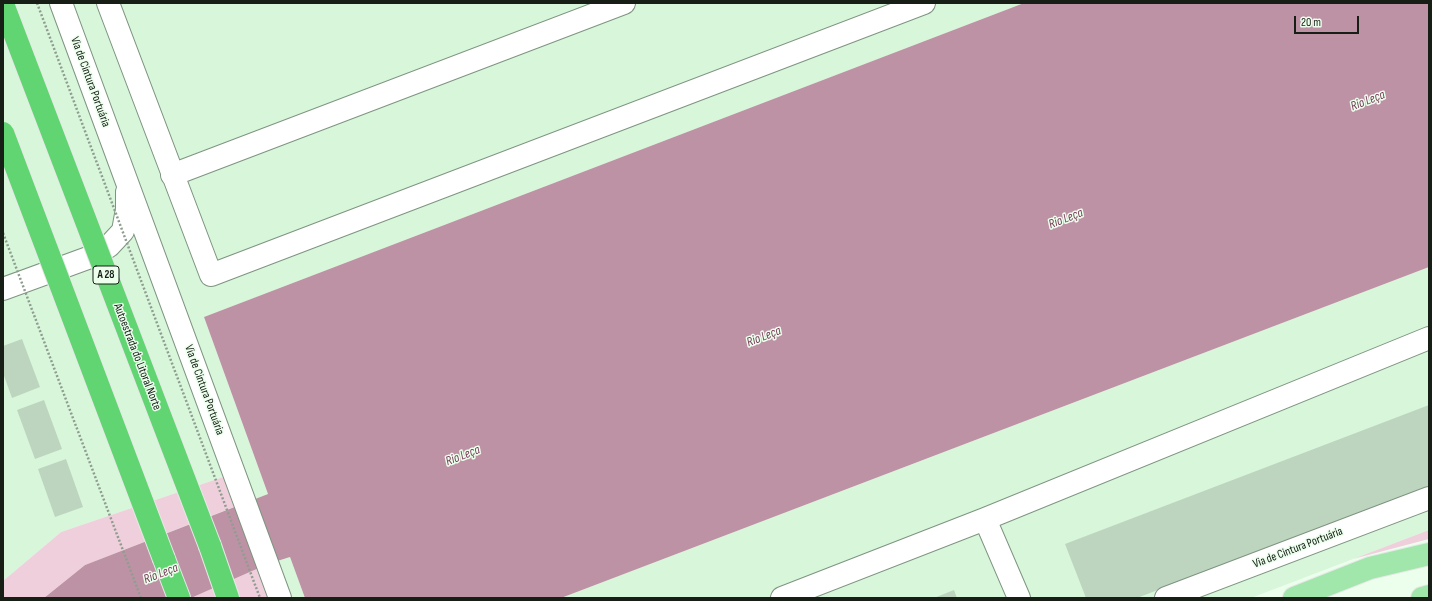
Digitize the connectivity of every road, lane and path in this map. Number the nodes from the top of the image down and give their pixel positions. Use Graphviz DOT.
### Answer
graph roads {
  1 [pos="37,3"];
  2 [pos="61,3"];
  3 [pos="108,3"];
  4 [pos="624,3"];
  5 [pos="924,3"];
  6 [pos="3,4"];
  7 [pos="3,133"];
  8 [pos="127,183"];
  9 [pos="175,183"];
  10 [pos="3,233"];
  11 [pos="3,289"];
  12 [pos="1429,338"];
  13 [pos="1429,498"];
  14 [pos="1429,514"];
  15 [pos="985,519"];
  16 [pos="1429,554"];
  17 [pos="1429,596"];
  18 [pos="141,598"];
  19 [pos="179,598"];
  20 [pos="228,598"];
  21 [pos="260,598"];
  22 [pos="280,598"];
  23 [pos="782,598"];
  24 [pos="1019,598"];
  25 [pos="1166,598"];
  26 [pos="1200,598"];
  27 [pos="1294,598"];
  28 [pos="1422,598"];
  1 -- 21 [label="path, bridge"];
  2 -- 8 [label="lane, Via de Cintura Portuária"];
  3 -- 9 [label="lane"];
  4 -- 9 [label="lane"];
  5 -- 9 [label="lane"];
  6 -- 20 [label="highway, Autoestrada do Litoral Norte / A 28, bridge"];
  7 -- 19 [label="highway, bridge"];
  8 -- 11 [label="lane, Via de Cintura Portuária"];
  8 -- 22 [label="lane, Via de Cintura Portuária"];
  10 -- 18 [label="path, bridge"];
  12 -- 15 [label="lane"];
  13 -- 25 [label="lane, Via de Cintura Portuária"];
  14 -- 26 [label="lane, Via de Cintura Portuária"];
  15 -- 23 [label="lane"];
  15 -- 24 [label="lane"];
  16 -- 27 [label="main road"];
  17 -- 28 [label="main road"];
}
